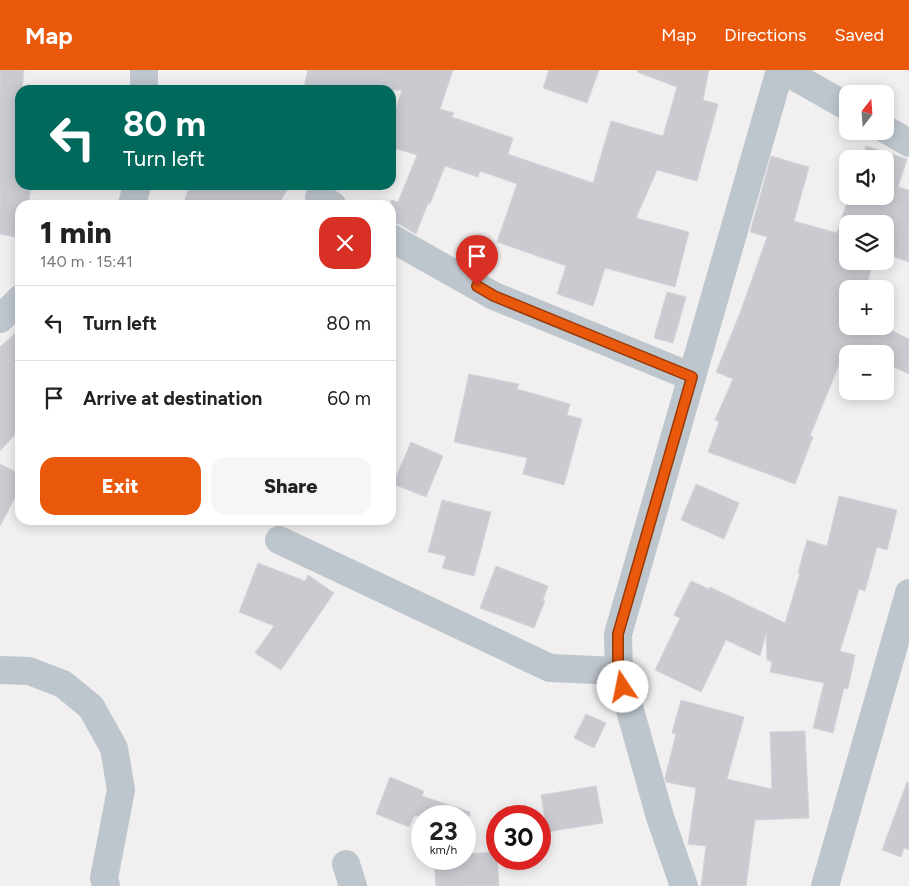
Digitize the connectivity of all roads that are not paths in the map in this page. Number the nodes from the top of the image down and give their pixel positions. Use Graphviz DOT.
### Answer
graph roads {
  1 [pos="144,70"];
  2 [pos="782,70"];
  3 [pos="144,85"];
  4 [pos="839,102"];
  5 [pos="894,134"];
  6 [pos="909,143"];
  7 [pos="396,241"];
  8 [pos="15,304"];
  9 [pos="0,319"];
  10 [pos="692,377"];
  11 [pos="279,540"];
  12 [pos="909,593"];
  13 [pos="0,670"];
  14 [pos="618,671"];
  15 [pos="106,886"];
  16 [pos="684,886"];
  17 [pos="825,886"];
  1 -- 3 [label="street"];
  2 -- 4 [label="street"];
  2 -- 10 [label="street"];
  5 -- 6 [label="street"];
  7 -- 10 [label="street"];
  8 -- 9 [label="street"];
  10 -- 14 [label="street"];
  11 -- 14 [label="street"];
  12 -- 17 [label="street"];
  13 -- 15 [label="street"];
  14 -- 16 [label="street"];
}
